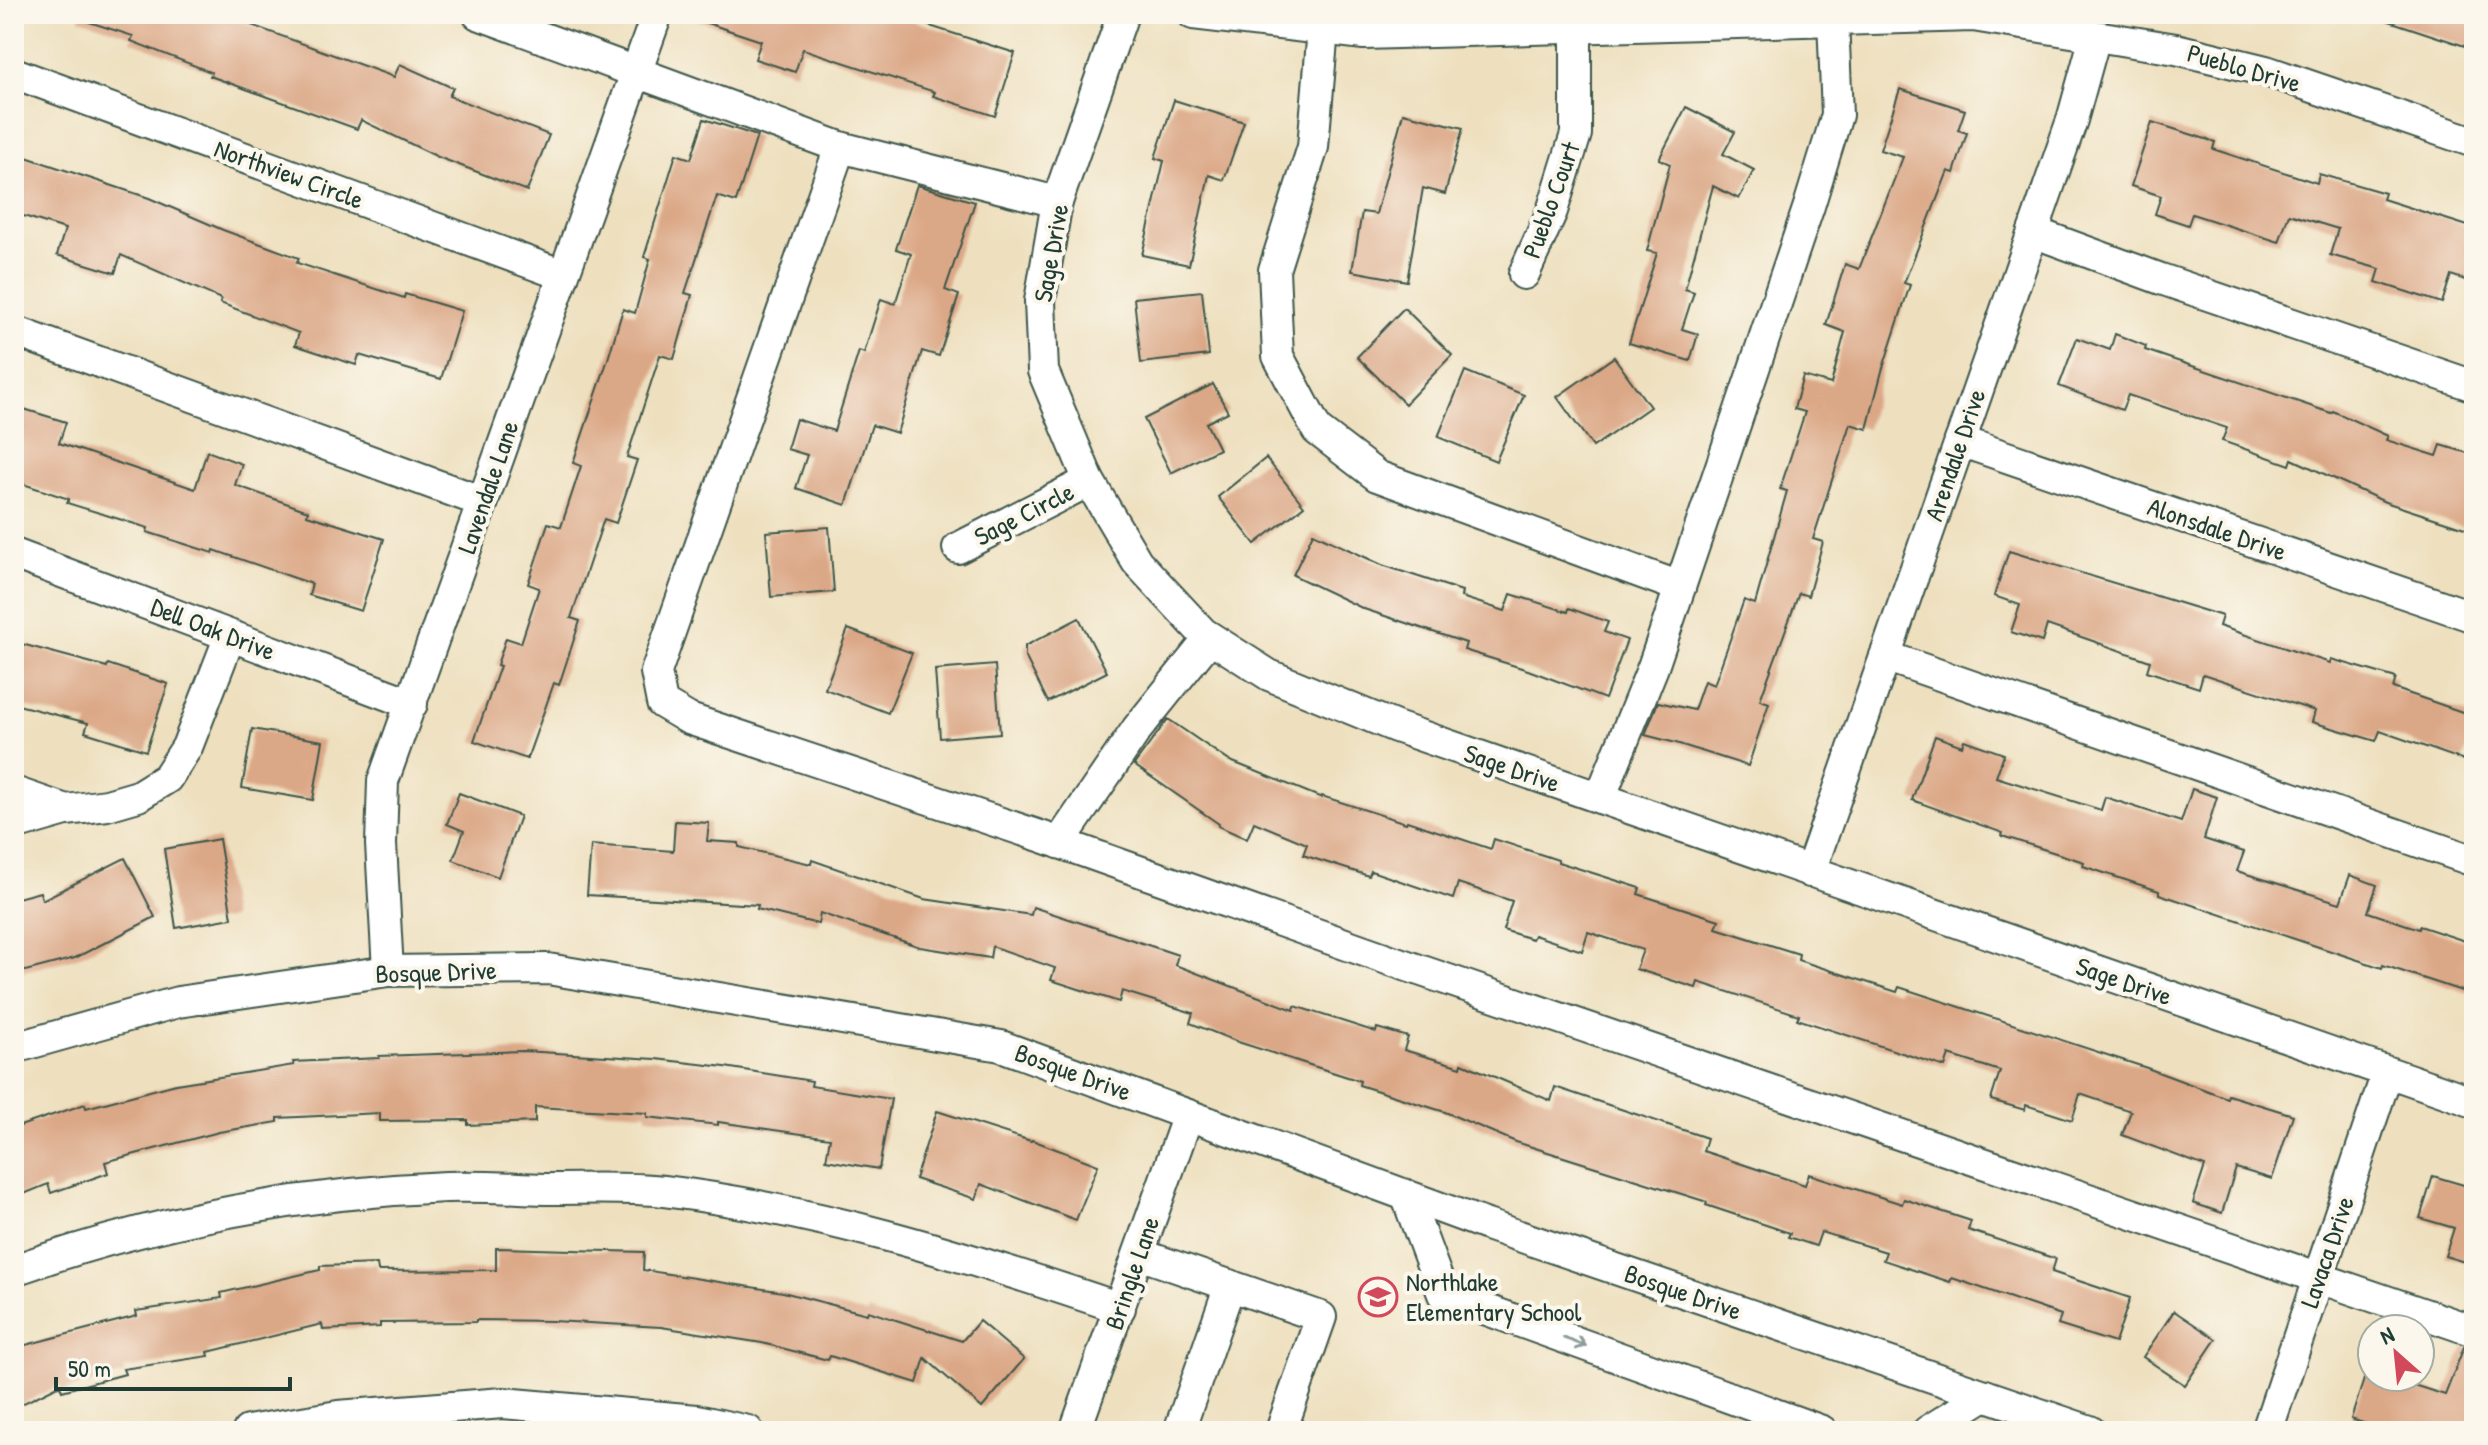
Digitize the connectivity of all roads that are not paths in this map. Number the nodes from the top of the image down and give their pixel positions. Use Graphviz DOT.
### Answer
graph roads {
  1 [pos="478,14"];
  2 [pos="657,14"];
  3 [pos="1123,14"];
  4 [pos="1193,14"];
  5 [pos="1833,19"];
  6 [pos="1323,29"];
  7 [pos="1576,29"];
  8 [pos="2095,37"];
  9 [pos="636,71"];
  10 [pos="14,73"];
  11 [pos="2474,142"];
  12 [pos="840,147"];
  13 [pos="1057,202"];
  14 [pos="2033,232"];
  15 [pos="1524,274"];
  16 [pos="563,275"];
  17 [pos="14,331"];
  18 [pos="2474,386"];
  19 [pos="1960,441"];
  20 [pos="1089,481"];
  21 [pos="483,502"];
  22 [pos="958,548"];
  23 [pos="14,554"];
  24 [pos="1680,587"];
  25 [pos="2474,617"];
  26 [pos="230,636"];
  27 [pos="1210,638"];
  28 [pos="1885,656"];
  29 [pos="412,704"];
  30 [pos="14,792"];
  31 [pos="1600,798"];
  32 [pos="66,810"];
  33 [pos="14,825"];
  34 [pos="1059,843"];
  35 [pos="2474,861"];
  36 [pos="1810,872"];
  37 [pos="388,971"];
  38 [pos="14,1048"];
  39 [pos="2387,1073"];
  40 [pos="2474,1102"];
  41 [pos="1188,1115"];
  42 [pos="1406,1195"];
  43 [pos="1139,1254"];
  44 [pos="14,1270"];
  45 [pos="2318,1278"];
  46 [pos="1230,1285"];
  47 [pos="1120,1308"];
  48 [pos="2474,1331"];
  49 [pos="1985,1395"];
  50 [pos="248,1431"];
  51 [pos="748,1431"];
  52 [pos="1075,1431"];
  53 [pos="1179,1431"];
  54 [pos="1281,1431"];
  55 [pos="1822,1431"];
  56 [pos="1928,1431"];
  57 [pos="2090,1431"];
  58 [pos="2267,1431"];
  1 -- 9 [label="street"];
  2 -- 9 [label="street, Lavendale Lane"];
  3 -- 13 [label="street, Sage Drive"];
  4 -- 6 [label="street, Pueblo Drive"];
  5 -- 7 [label="street, Pueblo Drive"];
  5 -- 8 [label="street, Pueblo Drive"];
  5 -- 24 [label="street"];
  6 -- 7 [label="street, Pueblo Drive"];
  6 -- 24 [label="street"];
  7 -- 15 [label="street, Pueblo Court"];
  8 -- 11 [label="street, Pueblo Drive"];
  8 -- 14 [label="street, Arendale Drive"];
  9 -- 12 [label="street"];
  9 -- 16 [label="street, Lavendale Lane"];
  10 -- 16 [label="street, Northview Circle"];
  12 -- 13 [label="street"];
  12 -- 34 [label="street"];
  13 -- 20 [label="street, Sage Drive"];
  14 -- 18 [label="street"];
  14 -- 19 [label="street, Arendale Drive"];
  16 -- 21 [label="street, Lavendale Lane"];
  17 -- 21 [label="street"];
  19 -- 25 [label="street, Alonsdale Drive"];
  19 -- 28 [label="street, Arendale Drive"];
  20 -- 22 [label="street, Sage Circle"];
  20 -- 27 [label="street, Sage Drive"];
  21 -- 29 [label="street, Lavendale Lane"];
  23 -- 26 [label="street, Dell Oak Drive"];
  24 -- 31 [label="street"];
  26 -- 29 [label="street, Dell Oak Drive"];
  26 -- 32 [label="street"];
  27 -- 31 [label="street, Sage Drive"];
  27 -- 34 [label="street"];
  28 -- 35 [label="street"];
  28 -- 36 [label="street, Arendale Drive"];
  29 -- 37 [label="street, Lavendale Lane"];
  30 -- 32 [label="street"];
  31 -- 36 [label="street, Sage Drive"];
  32 -- 33 [label="street"];
  34 -- 45 [label="street"];
  36 -- 39 [label="street, Sage Drive"];
  37 -- 38 [label="street, Bosque Drive"];
  37 -- 41 [label="street, Bosque Drive"];
  39 -- 40 [label="street, Sage Drive"];
  39 -- 45 [label="street, Lavaca Drive"];
  41 -- 42 [label="street, Bosque Drive"];
  41 -- 43 [label="street, Bringle Lane"];
  42 -- 49 [label="street, Bosque Drive"];
  42 -- 55 [label="street, one-way"];
  43 -- 46 [label="street"];
  43 -- 47 [label="street, Bringle Lane"];
  44 -- 47 [label="street"];
  45 -- 48 [label="street"];
  45 -- 58 [label="street, Lavaca Drive"];
  46 -- 53 [label="street"];
  46 -- 54 [label="street"];
  47 -- 52 [label="street, Bringle Lane"];
  49 -- 56 [label="street"];
  49 -- 57 [label="street, Bosque Drive"];
  50 -- 51 [label="street"];
}
